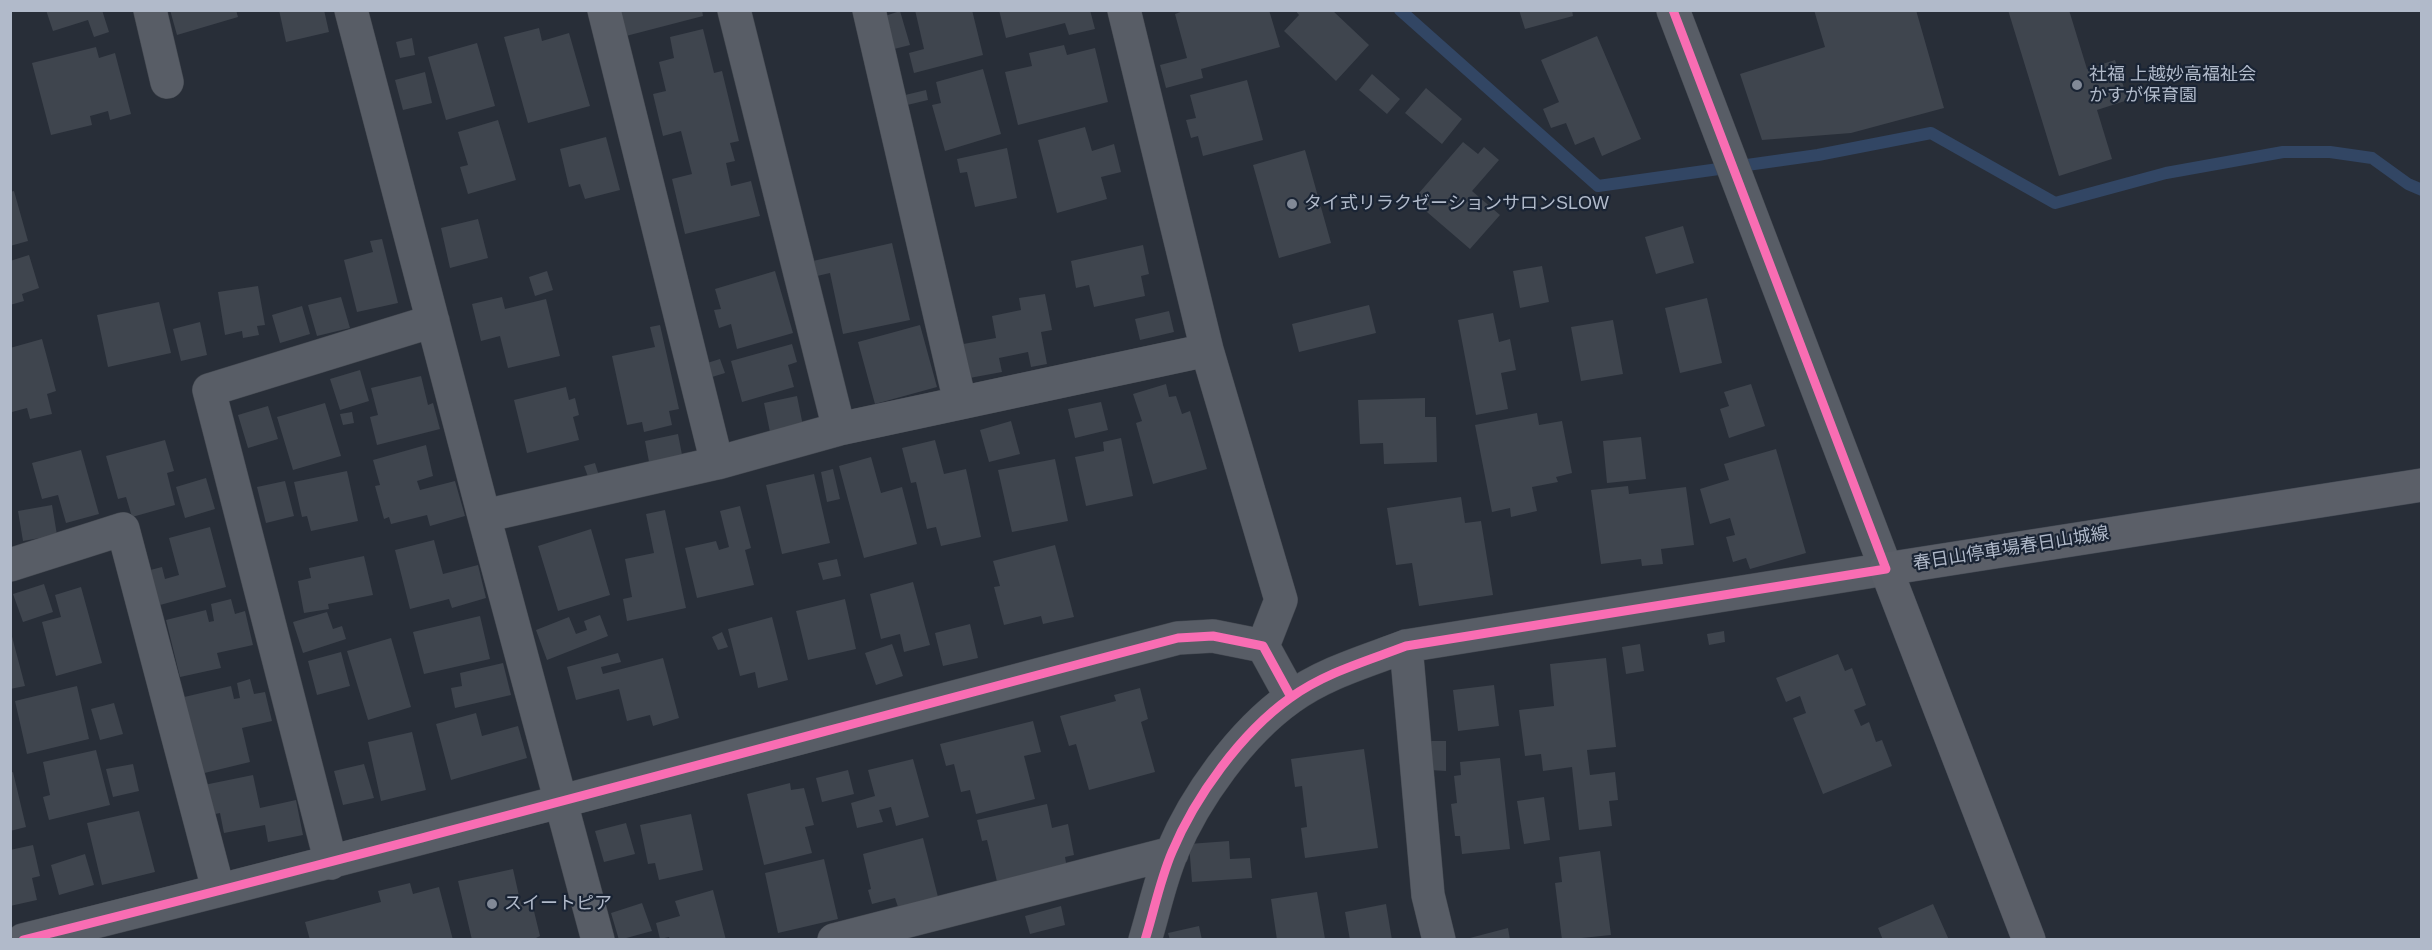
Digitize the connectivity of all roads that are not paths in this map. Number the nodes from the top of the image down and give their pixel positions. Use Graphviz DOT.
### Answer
graph roads {
  1 [pos="150,10"];
  2 [pos="351,10"];
  3 [pos="604,10"];
  4 [pos="734,10"];
  5 [pos="869,10"];
  6 [pos="1124,10"];
  7 [pos="1672,10"];
  8 [pos="167,82"];
  9 [pos="433,321"];
  10 [pos="1207,350"];
  11 [pos="960,402"];
  12 [pos="839,429"];
  13 [pos="717,462"];
  14 [pos="2421,485"];
  15 [pos="484,516"];
  16 [pos="10,565"];
  17 [pos="1886,569"];
  18 [pos="1263,646"];
  19 [pos="1406,646"];
  20 [pos="1291,697"];
  21 [pos="561,800"];
  22 [pos="1172,853"];
  23 [pos="331,862"];
  24 [pos="218,889"];
  25 [pos="101,930"];
  26 [pos="23,939"];
  27 [pos="598,939"];
  28 [pos="834,939"];
  29 [pos="1145,939"];
  30 [pos="1439,939"];
  31 [pos="2029,939"];
  1 -- 8 [label="street"];
  2 -- 9 [label="street"];
  3 -- 13 [label="street"];
  4 -- 12 [label="street"];
  5 -- 11 [label="street"];
  6 -- 10 [label="street"];
  7 -- 17 [label="street"];
  9 -- 15 [label="street"];
  9 -- 23 [label="street"];
  10 -- 11 [label="street"];
  10 -- 18 [label="street"];
  11 -- 12 [label="street"];
  12 -- 13 [label="street"];
  13 -- 15 [label="street"];
  14 -- 17 [label="main road, 春日山停車場春日山城線"];
  15 -- 21 [label="street"];
  16 -- 24 [label="street"];
  17 -- 19 [label="street"];
  17 -- 31 [label="main road, 春日山停車場春日山城線"];
  18 -- 20 [label="street"];
  18 -- 21 [label="street"];
  19 -- 20 [label="street"];
  19 -- 30 [label="street"];
  20 -- 22 [label="street"];
  21 -- 23 [label="street"];
  21 -- 27 [label="street"];
  22 -- 28 [label="street"];
  22 -- 29 [label="street"];
  23 -- 24 [label="street"];
  24 -- 25 [label="street"];
  25 -- 26 [label="street"];
}
